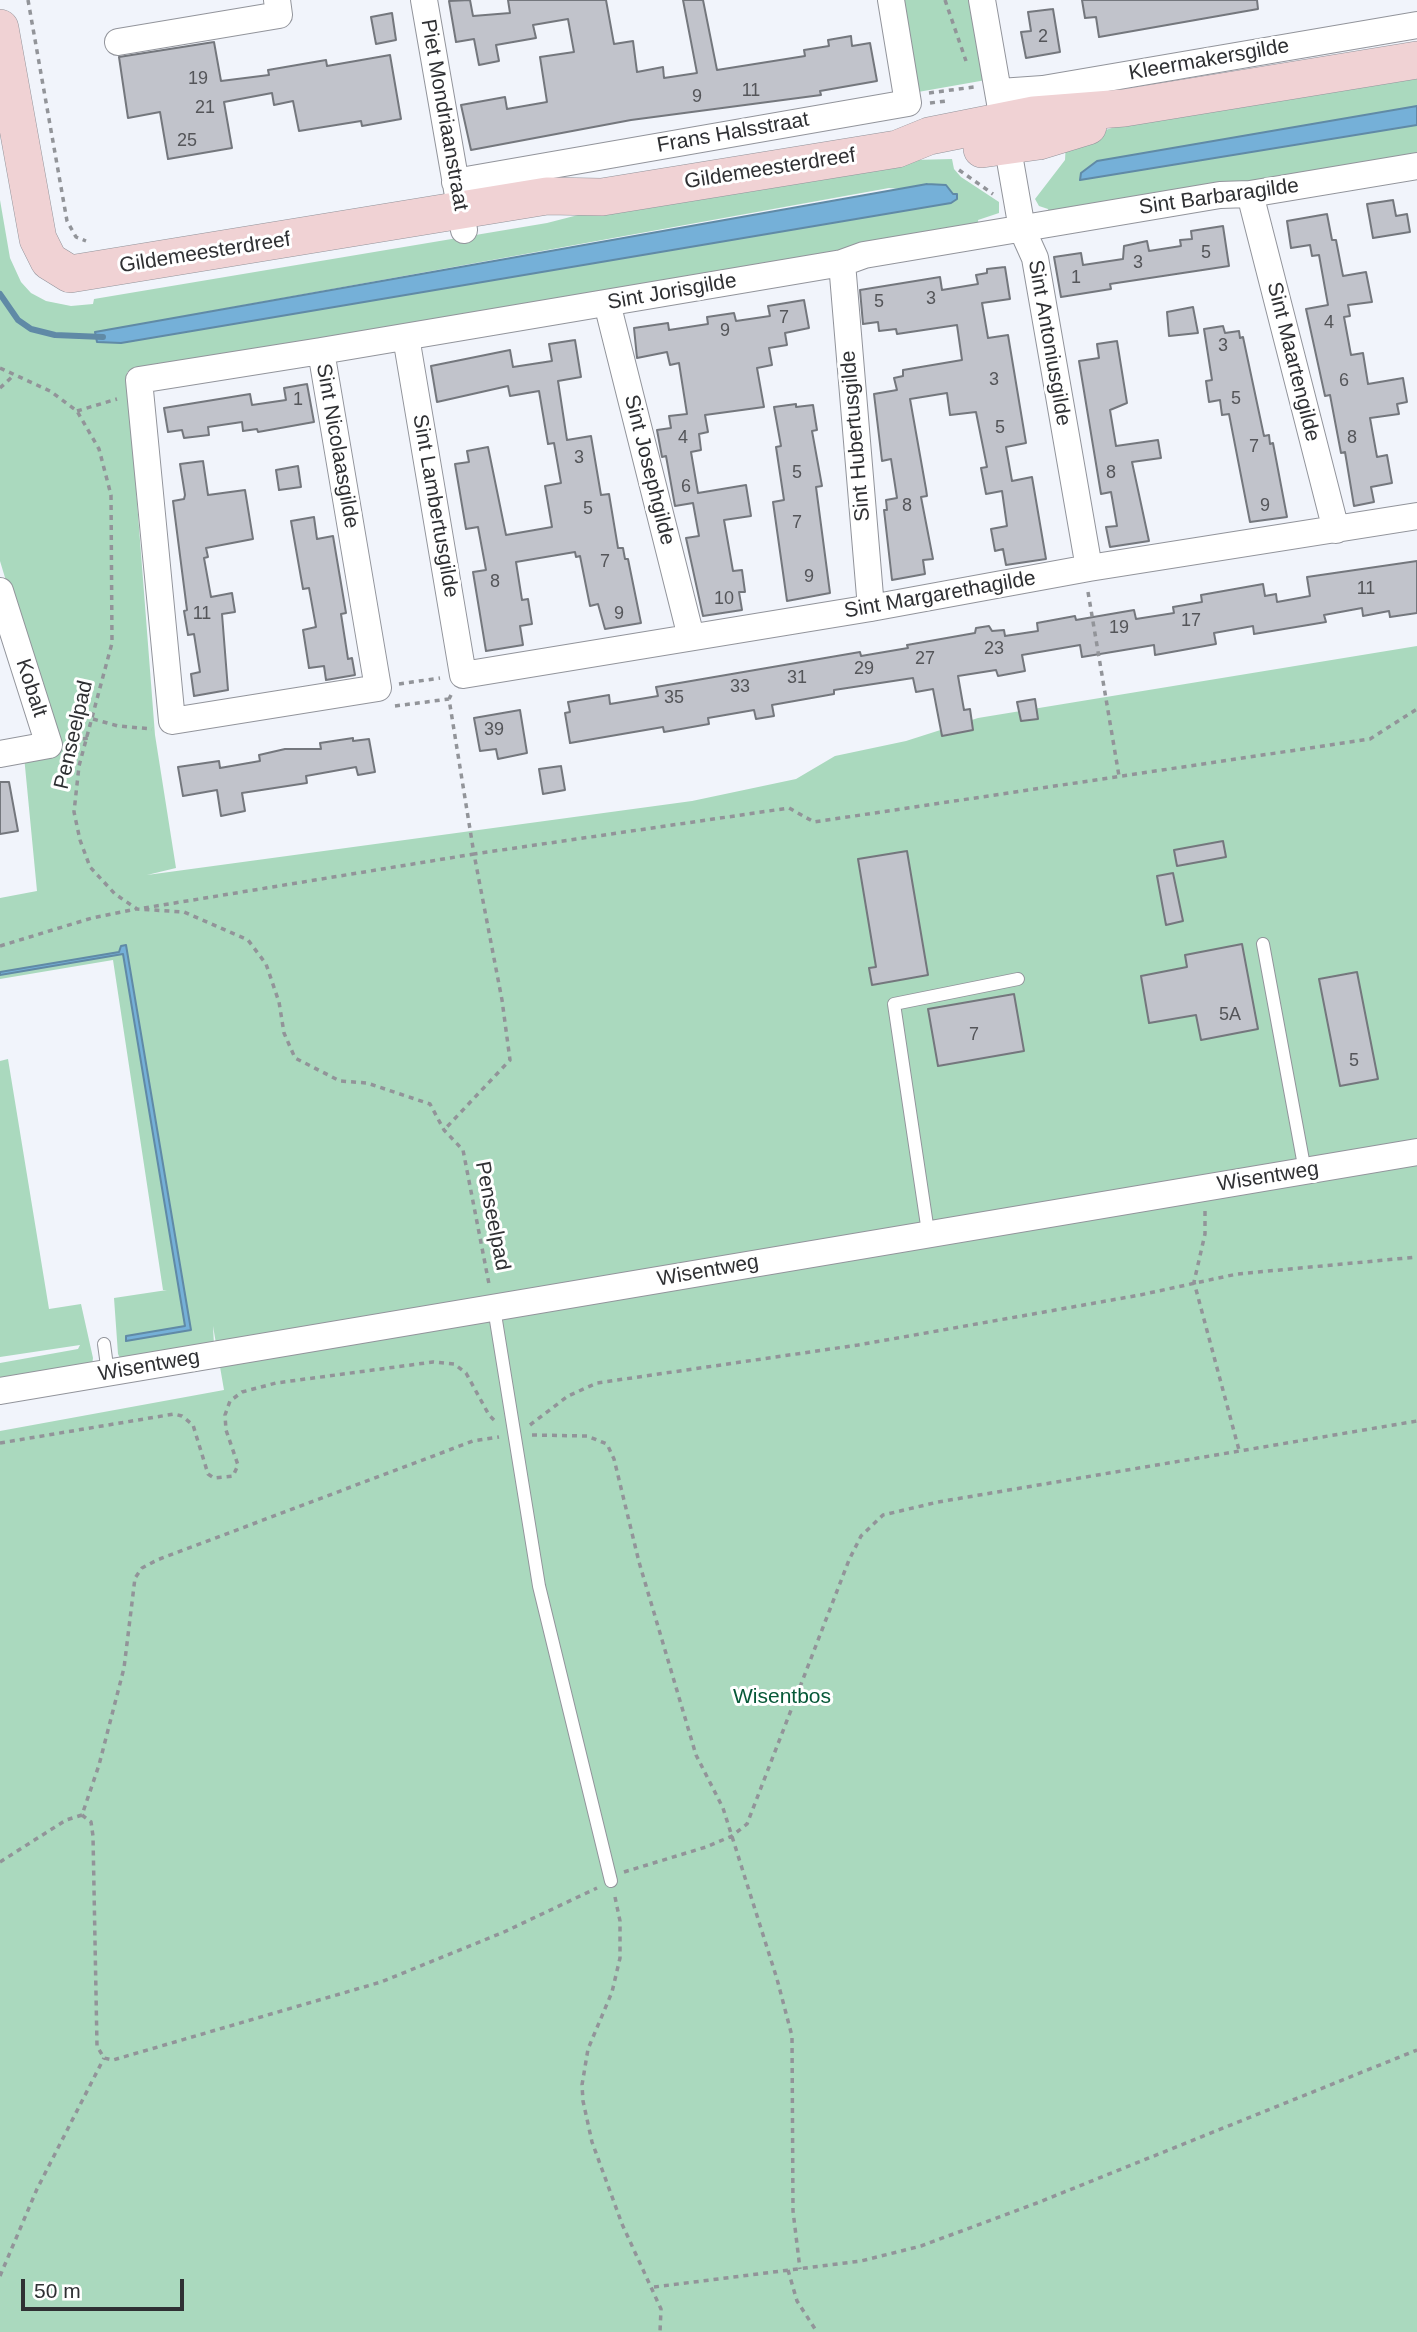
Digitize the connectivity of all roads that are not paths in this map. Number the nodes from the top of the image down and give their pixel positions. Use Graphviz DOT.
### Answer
graph roads {
  1 [pos="277,0"];
  2 [pos="424,0"];
  3 [pos="891,0"];
  4 [pos="982,0"];
  5 [pos="1417,25"];
  6 [pos="1,41"];
  7 [pos="117,42"];
  8 [pos="1417,60"];
  9 [pos="992,104"];
  10 [pos="0,144"];
  11 [pos="1417,166"];
  12 [pos="1250,194"];
  13 [pos="459,208"];
  14 [pos="1022,229"];
  15 [pos="842,263"];
  16 [pos="607,303"];
  17 [pos="406,337"];
  18 [pos="321,351"];
  19 [pos="1417,516"];
  20 [pos="1336,530"];
  21 [pos="1089,568"];
  22 [pos="0,591"];
  23 [pos="871,608"];
  24 [pos="691,637"];
  25 [pos="463,675"];
  26 [pos="0,754"];
  27 [pos="1263,944"];
  28 [pos="1018,979"];
  29 [pos="1417,1152"];
  30 [pos="1305,1171"];
  31 [pos="928,1232"];
  32 [pos="494,1308"];
  33 [pos="104,1344"];
  34 [pos="108,1373"];
  35 [pos="0,1391"];
  36 [pos="611,1881"];
  1 -- 7 [label="street"];
  2 -- 13 [label="street, Piet Mondriaanstraat"];
  3 -- 13 [label="street, Frans Halsstraat"];
  4 -- 9 [label="street, Sint Antoniusgilde"];
  5 -- 9 [label="street, Kleermakersgilde"];
  6 -- 13 [label="street, Gildemeesterdreef"];
  8 -- 9 [label="street, Gildemeesterdreef"];
  9 -- 13 [label="street, Gildemeesterdreef"];
  9 -- 14 [label="street, Sint Antoniusgilde"];
  10 -- 13 [label="street, Gildemeesterdreef"];
  11 -- 12 [label="street, Sint Barbaragilde"];
  12 -- 14 [label="street, Sint Barbaragilde"];
  12 -- 20 [label="street, Sint Maartengilde"];
  14 -- 15 [label="street, Sint Jorisgilde"];
  14 -- 21 [label="street, Sint Antoniusgilde"];
  15 -- 16 [label="street, Sint Jorisgilde"];
  15 -- 23 [label="street, Sint Hubertusgilde"];
  16 -- 17 [label="street, Sint Jorisgilde"];
  16 -- 24 [label="street, Sint Josephgilde"];
  17 -- 18 [label="street, Sint Jorisgilde"];
  17 -- 25 [label="street, Sint Lambertusgilde"];
  18 -- 18 [label="street, Sint Nicolaasgilde"];
  19 -- 20 [label="street, Sint Margarethagilde"];
  20 -- 21 [label="street, Sint Margarethagilde"];
  21 -- 23 [label="street, Sint Margarethagilde"];
  22 -- 26 [label="street, Kobalt"];
  23 -- 24 [label="street, Sint Margarethagilde"];
  24 -- 25 [label="street, Sint Margarethagilde"];
  27 -- 30 [label="lane"];
  28 -- 31 [label="lane"];
  29 -- 30 [label="street, Wisentweg"];
  30 -- 31 [label="street, Wisentweg"];
  31 -- 32 [label="street, Wisentweg"];
  32 -- 34 [label="street, Wisentweg"];
  32 -- 36 [label="lane"];
  33 -- 34 [label="lane"];
  34 -- 35 [label="street, Wisentweg"];
}
